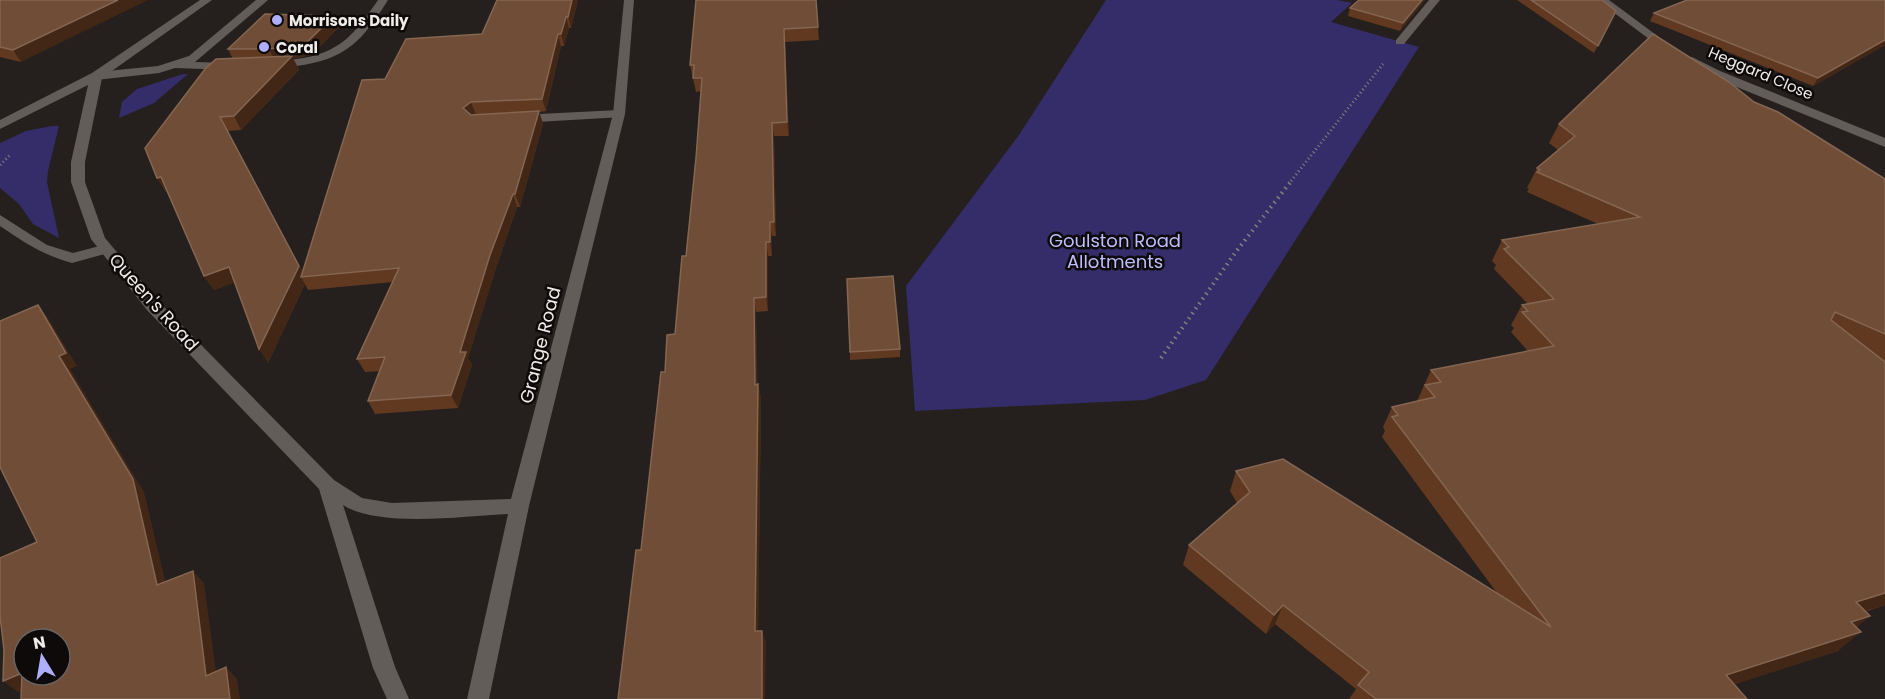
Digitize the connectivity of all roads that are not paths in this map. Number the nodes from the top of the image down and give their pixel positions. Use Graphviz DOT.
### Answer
graph roads {
  1 [pos="207,0"];
  2 [pos="263,0"];
  3 [pos="383,0"];
  4 [pos="629,0"];
  5 [pos="1435,0"];
  6 [pos="1602,0"];
  7 [pos="1400,42"];
  8 [pos="264,64"];
  9 [pos="178,65"];
  10 [pos="241,66"];
  11 [pos="96,76"];
  12 [pos="619,114"];
  13 [pos="509,119"];
  14 [pos="0,124"];
  15 [pos="1885,142"];
  16 [pos="0,219"];
  17 [pos="107,249"];
  18 [pos="327,485"];
  19 [pos="519,506"];
  20 [pos="398,699"];
  21 [pos="477,699"];
  1 -- 11 [label="street"];
  2 -- 9 [label="street"];
  3 -- 8 [label="street"];
  4 -- 12 [label="street, Grange Road"];
  5 -- 7 [label="street"];
  6 -- 15 [label="street, Heggard Close"];
  9 -- 10 [label="street"];
  9 -- 11 [label="street"];
  11 -- 14 [label="street"];
  11 -- 17 [label="street, Queen's Road"];
  12 -- 13 [label="street"];
  12 -- 19 [label="street, Grange Road"];
  16 -- 17 [label="street"];
  17 -- 18 [label="street, Queen's Road"];
  18 -- 19 [label="street, Queen's Road"];
  18 -- 20 [label="street, Queen's Road"];
  19 -- 21 [label="street, Grange Road"];
}
